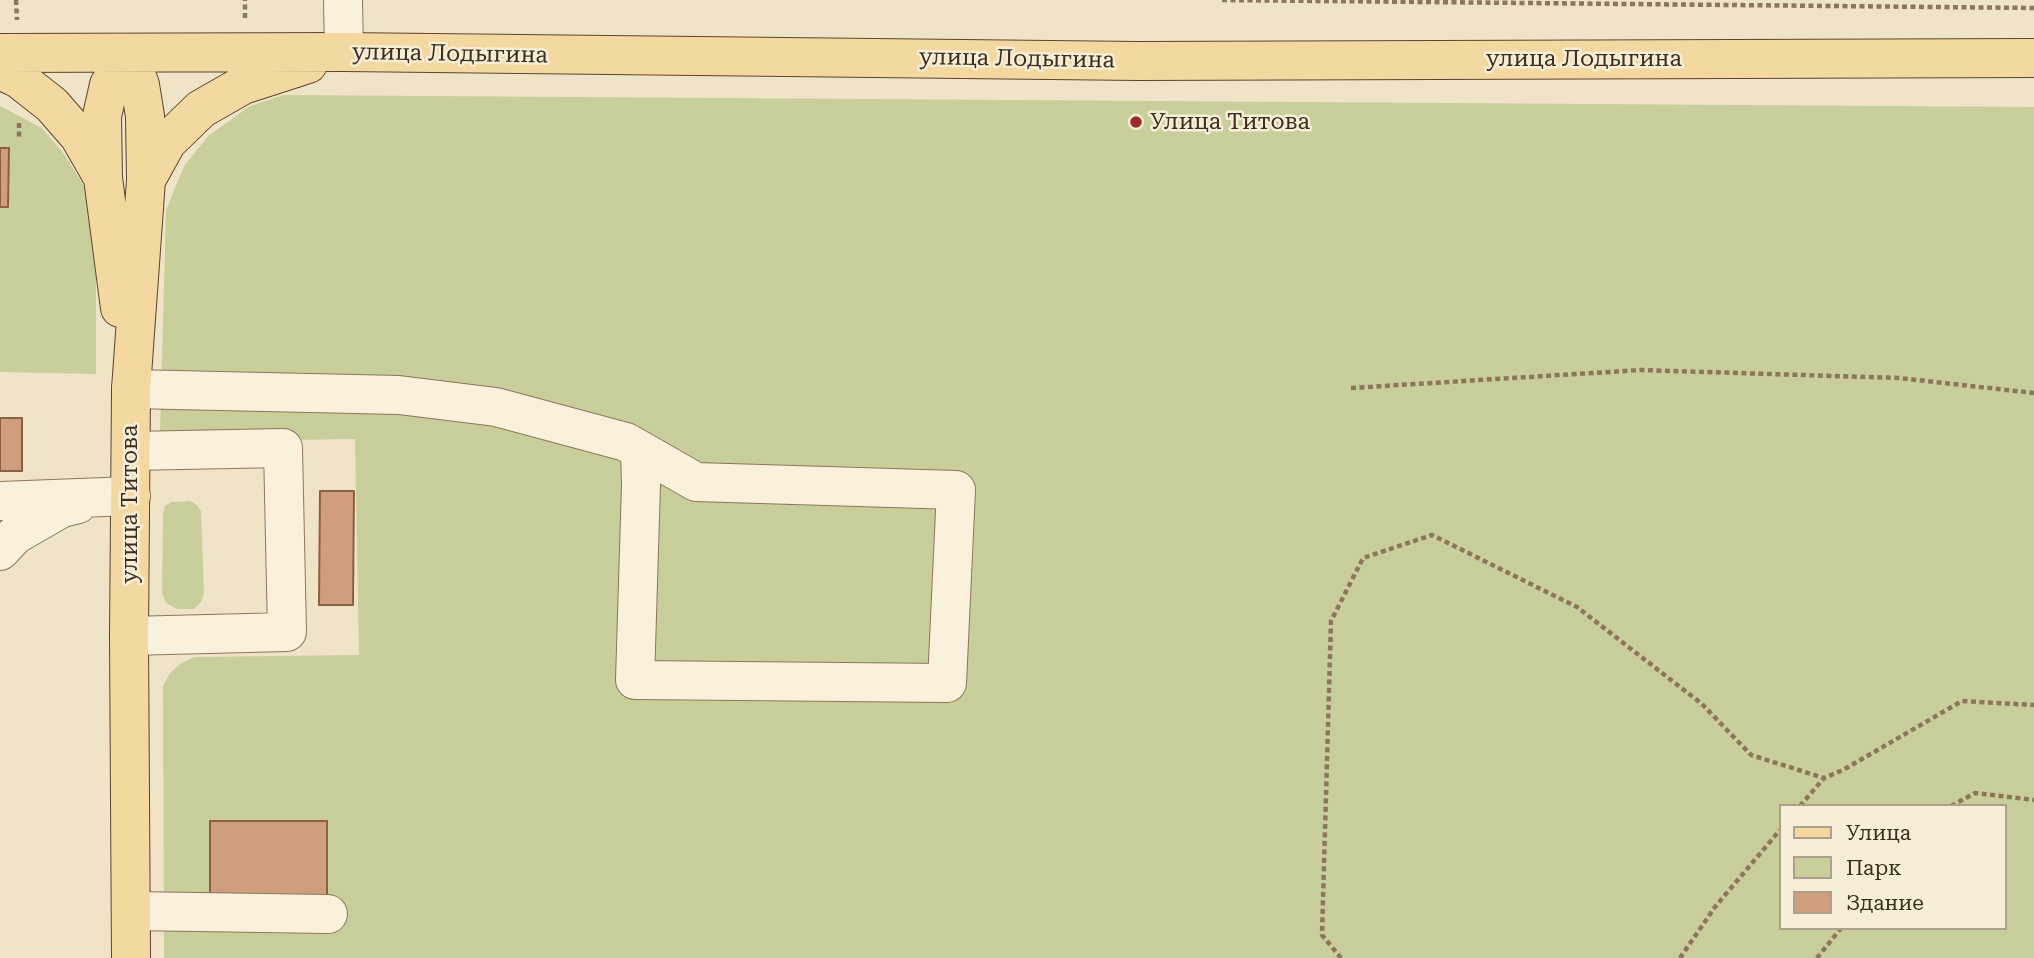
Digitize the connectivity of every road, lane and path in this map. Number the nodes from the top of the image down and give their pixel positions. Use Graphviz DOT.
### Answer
graph roads {
  1 [pos="343,0"];
  2 [pos="1222,0"];
  3 [pos="2034,8"];
  4 [pos="344,52"];
  5 [pos="0,53"];
  6 [pos="128,53"];
  7 [pos="2034,58"];
  8 [pos="0,70"];
  9 [pos="103,178"];
  10 [pos="146,180"];
  11 [pos="1351,388"];
  12 [pos="131,390"];
  13 [pos="2034,393"];
  14 [pos="640,450"];
  15 [pos="131,451"];
  16 [pos="118,496"];
  17 [pos="0,500"];
  18 [pos="0,551"];
  19 [pos="129,636"];
  20 [pos="2034,705"];
  21 [pos="1824,778"];
  22 [pos="2034,800"];
  23 [pos="1802,804"];
  24 [pos="1955,804"];
  25 [pos="1778,832"];
  26 [pos="131,911"];
  27 [pos="328,914"];
  28 [pos="1839,930"];
  29 [pos="131,958"];
  30 [pos="1341,958"];
  31 [pos="1680,958"];
  32 [pos="1819,958"];
  1 -- 4 [label="lane"];
  2 -- 3 [label="path"];
  4 -- 6 [label="main road, улица Лодыгина"];
  4 -- 7 [label="main road, улица Лодыгина"];
  4 -- 10 [label="main road"];
  5 -- 6 [label="main road, улица Лодыгина"];
  6 -- 9 [label="main road"];
  6 -- 10 [label="main road, улица Титова"];
  8 -- 9 [label="main road"];
  9 -- 12 [label="main road"];
  10 -- 12 [label="main road, улица Титова"];
  11 -- 13 [label="path"];
  12 -- 14 [label="lane"];
  12 -- 15 [label="main road, улица Титова"];
  14 -- 14 [label="lane"];
  15 -- 16 [label="main road, улица Титова"];
  15 -- 19 [label="lane"];
  16 -- 17 [label="lane"];
  16 -- 18 [label="lane"];
  16 -- 19 [label="main road, улица Титова"];
  19 -- 26 [label="main road, улица Титова"];
  20 -- 21 [label="path"];
  21 -- 23 [label="path"];
  21 -- 30 [label="path"];
  22 -- 24 [label="path"];
  25 -- 31 [label="path"];
  26 -- 27 [label="lane"];
  26 -- 29 [label="main road, улица Титова"];
  28 -- 32 [label="path"];
}
